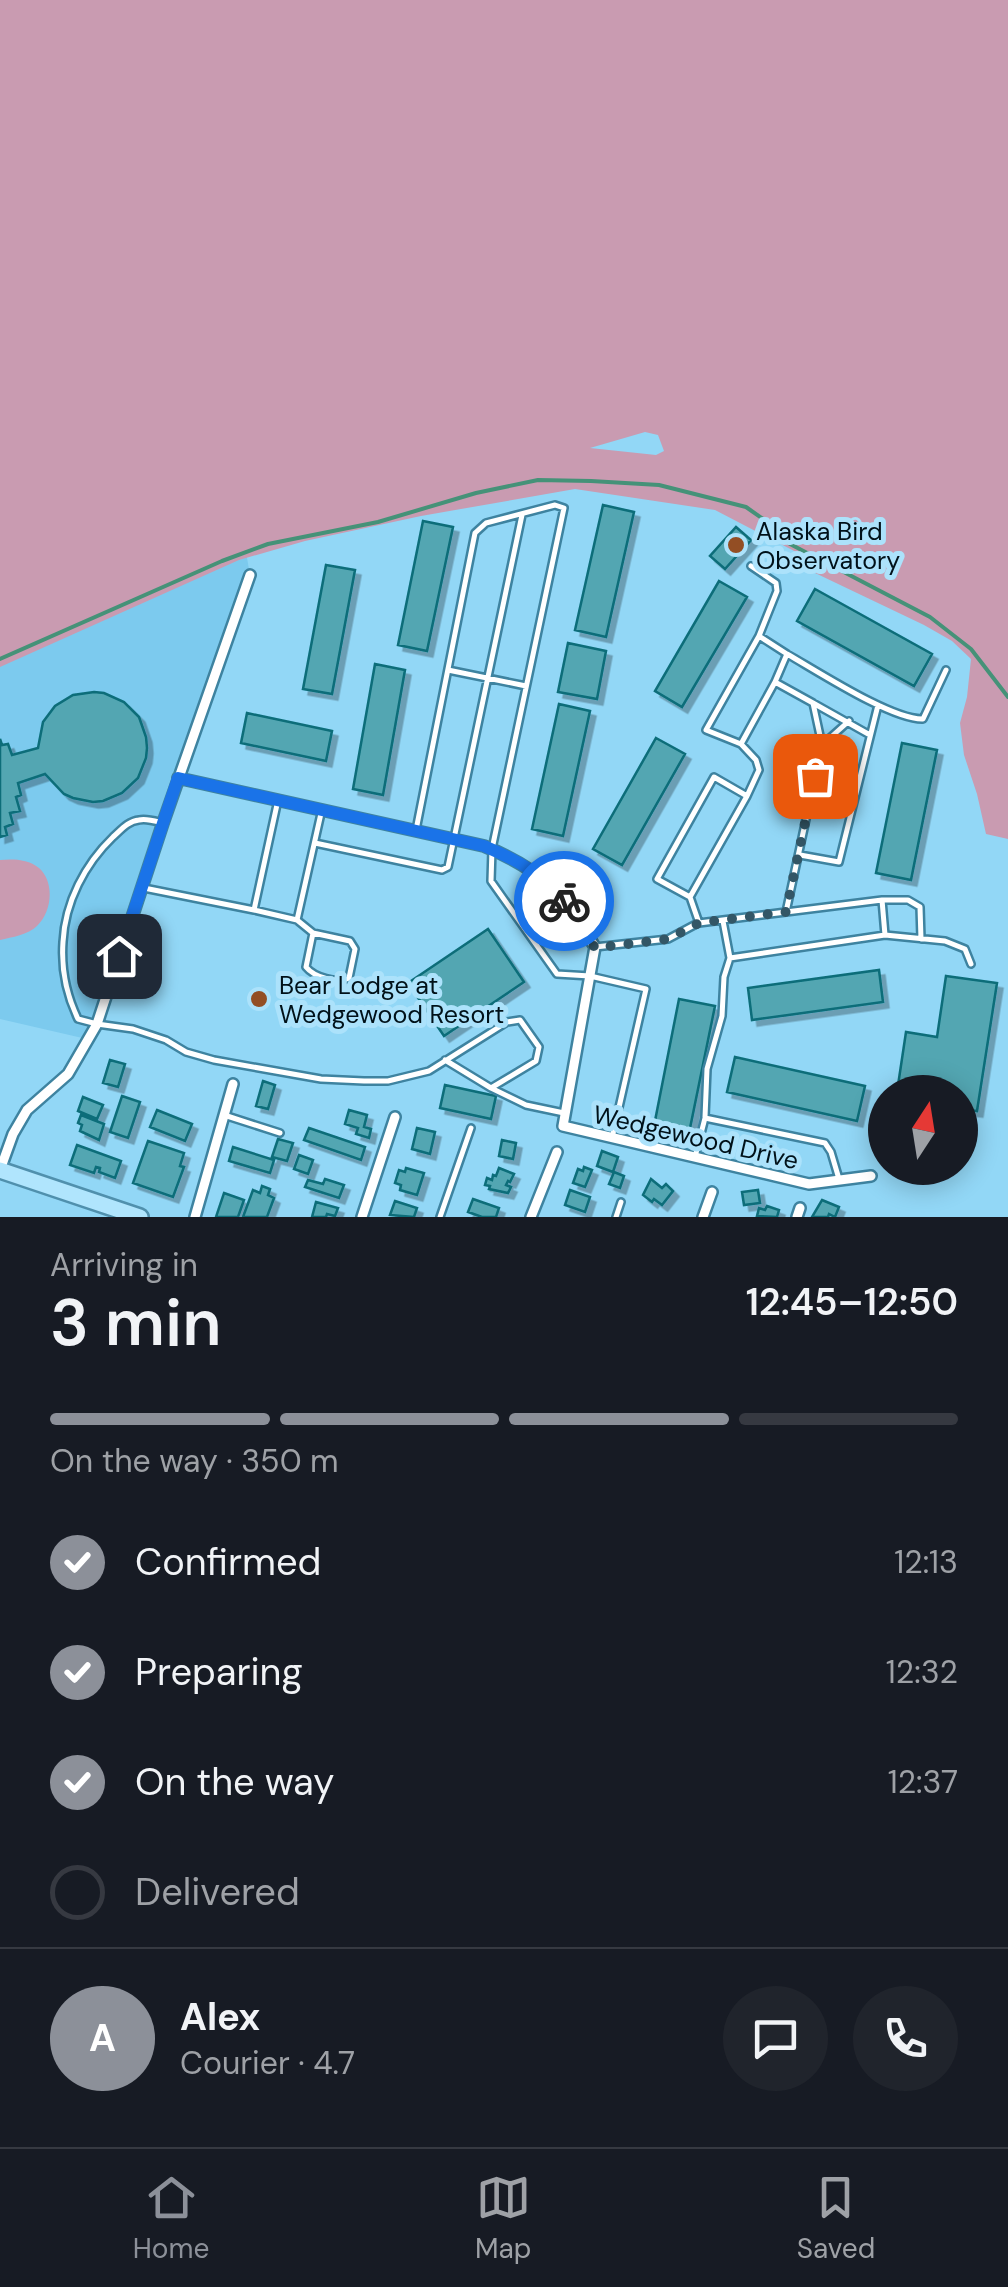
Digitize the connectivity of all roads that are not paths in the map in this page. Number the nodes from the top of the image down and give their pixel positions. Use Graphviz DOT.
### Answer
graph roads {
  1 [pos="522,514"];
  2 [pos="751,566"];
  3 [pos="250,574"];
  4 [pos="759,636"];
  5 [pos="787,654"];
  6 [pos="448,670"];
  7 [pos="946,670"];
  8 [pos="487,678"];
  9 [pos="775,682"];
  10 [pos="526,686"];
  11 [pos="813,703"];
  12 [pos="878,704"];
  13 [pos="848,721"];
  14 [pos="870,735"];
  15 [pos="740,744"];
  16 [pos="822,745"];
  17 [pos="178,778"];
  18 [pos="747,796"];
  19 [pos="278,800"];
  20 [pos="322,809"];
  21 [pos="163,823"];
  22 [pos="416,830"];
  23 [pos="456,838"];
  24 [pos="315,842"];
  25 [pos="492,849"];
  26 [pos="799,854"];
  27 [pos="142,888"];
  28 [pos="690,897"];
  29 [pos="882,900"];
  30 [pos="254,910"];
  31 [pos="786,912"];
  32 [pos="297,920"];
  33 [pos="723,921"];
  34 [pos="699,923"];
  35 [pos="313,932"];
  36 [pos="886,935"];
  37 [pos="921,938"];
  38 [pos="595,948"];
  39 [pos="730,958"];
  40 [pos="971,964"];
  41 [pos="590,976"];
  42 [pos="97,1024"];
  43 [pos="446,1060"];
  44 [pos="232,1084"];
  45 [pos="491,1088"];
  46 [pos="566,1113"];
  47 [pos="224,1116"];
  48 [pos="394,1116"];
  49 [pos="705,1118"];
  50 [pos="472,1128"];
  51 [pos="280,1133"];
  52 [pos="612,1138"];
  53 [pos="557,1152"];
  54 [pos="695,1157"];
  55 [pos="0,1170"];
  56 [pos="868,1176"];
  57 [pos="840,1180"];
  58 [pos="712,1192"];
  59 [pos="621,1202"];
  60 [pos="140,1217"];
  61 [pos="195,1217"];
  62 [pos="362,1217"];
  63 [pos="440,1217"];
  64 [pos="530,1217"];
  65 [pos="616,1217"];
  66 [pos="703,1217"];
  1 -- 6 [label="lane"];
  1 -- 8 [label="lane"];
  1 -- 10 [label="lane"];
  2 -- 4 [label="lane"];
  3 -- 17 [label="street"];
  4 -- 5 [label="lane"];
  4 -- 15 [label="lane"];
  5 -- 9 [label="lane"];
  5 -- 12 [label="lane"];
  6 -- 8 [label="lane"];
  6 -- 22 [label="lane"];
  7 -- 12 [label="lane"];
  8 -- 10 [label="lane"];
  8 -- 23 [label="lane"];
  9 -- 11 [label="lane"];
  9 -- 15 [label="lane"];
  10 -- 25 [label="lane"];
  11 -- 13 [label="lane"];
  11 -- 16 [label="lane"];
  12 -- 14 [label="lane"];
  13 -- 14 [label="lane"];
  13 -- 16 [label="lane"];
  14 -- 26 [label="lane"];
  15 -- 18 [label="lane"];
  16 -- 26 [label="lane"];
  17 -- 19 [label="street"];
  17 -- 21 [label="street"];
  18 -- 28 [label="lane"];
  18 -- 28 [label="lane"];
  19 -- 20 [label="street"];
  19 -- 30 [label="lane"];
  20 -- 22 [label="street"];
  20 -- 24 [label="lane"];
  21 -- 27 [label="street"];
  21 -- 42 [label="lane"];
  22 -- 23 [label="street"];
  23 -- 24 [label="lane"];
  23 -- 25 [label="street"];
  24 -- 32 [label="lane"];
  25 -- 38 [label="street"];
  25 -- 41 [label="lane"];
  26 -- 31 [label="lane"];
  27 -- 30 [label="lane"];
  27 -- 42 [label="street"];
  28 -- 34 [label="lane"];
  29 -- 31 [label="lane"];
  29 -- 36 [label="lane"];
  29 -- 37 [label="lane"];
  30 -- 32 [label="lane"];
  31 -- 33 [label="lane"];
  32 -- 35 [label="lane"];
  33 -- 34 [label="lane"];
  33 -- 39 [label="lane"];
  34 -- 38 [label="lane"];
  35 -- 35 [label="lane"];
  36 -- 37 [label="lane"];
  36 -- 39 [label="lane"];
  37 -- 40 [label="lane"];
  38 -- 41 [label="street, Wedgewood Drive"];
  39 -- 49 [label="lane"];
  41 -- 46 [label="street, Wedgewood Drive"];
  41 -- 52 [label="lane"];
  42 -- 43 [label="lane"];
  42 -- 55 [label="street"];
  43 -- 45 [label="lane"];
  43 -- 45 [label="lane"];
  44 -- 47 [label="street"];
  45 -- 46 [label="lane"];
  46 -- 52 [label="street, Wedgewood Drive"];
  47 -- 51 [label="lane"];
  47 -- 61 [label="street"];
  48 -- 62 [label="street"];
  49 -- 54 [label="lane"];
  49 -- 57 [label="lane"];
  50 -- 63 [label="lane"];
  52 -- 54 [label="street, Wedgewood Drive"];
  53 -- 64 [label="street"];
  54 -- 57 [label="street, Wedgewood Drive"];
  55 -- 60 [label="main road"];
  56 -- 57 [label="street, Wedgewood Drive"];
  58 -- 66 [label="street"];
  59 -- 65 [label="lane"];
}
